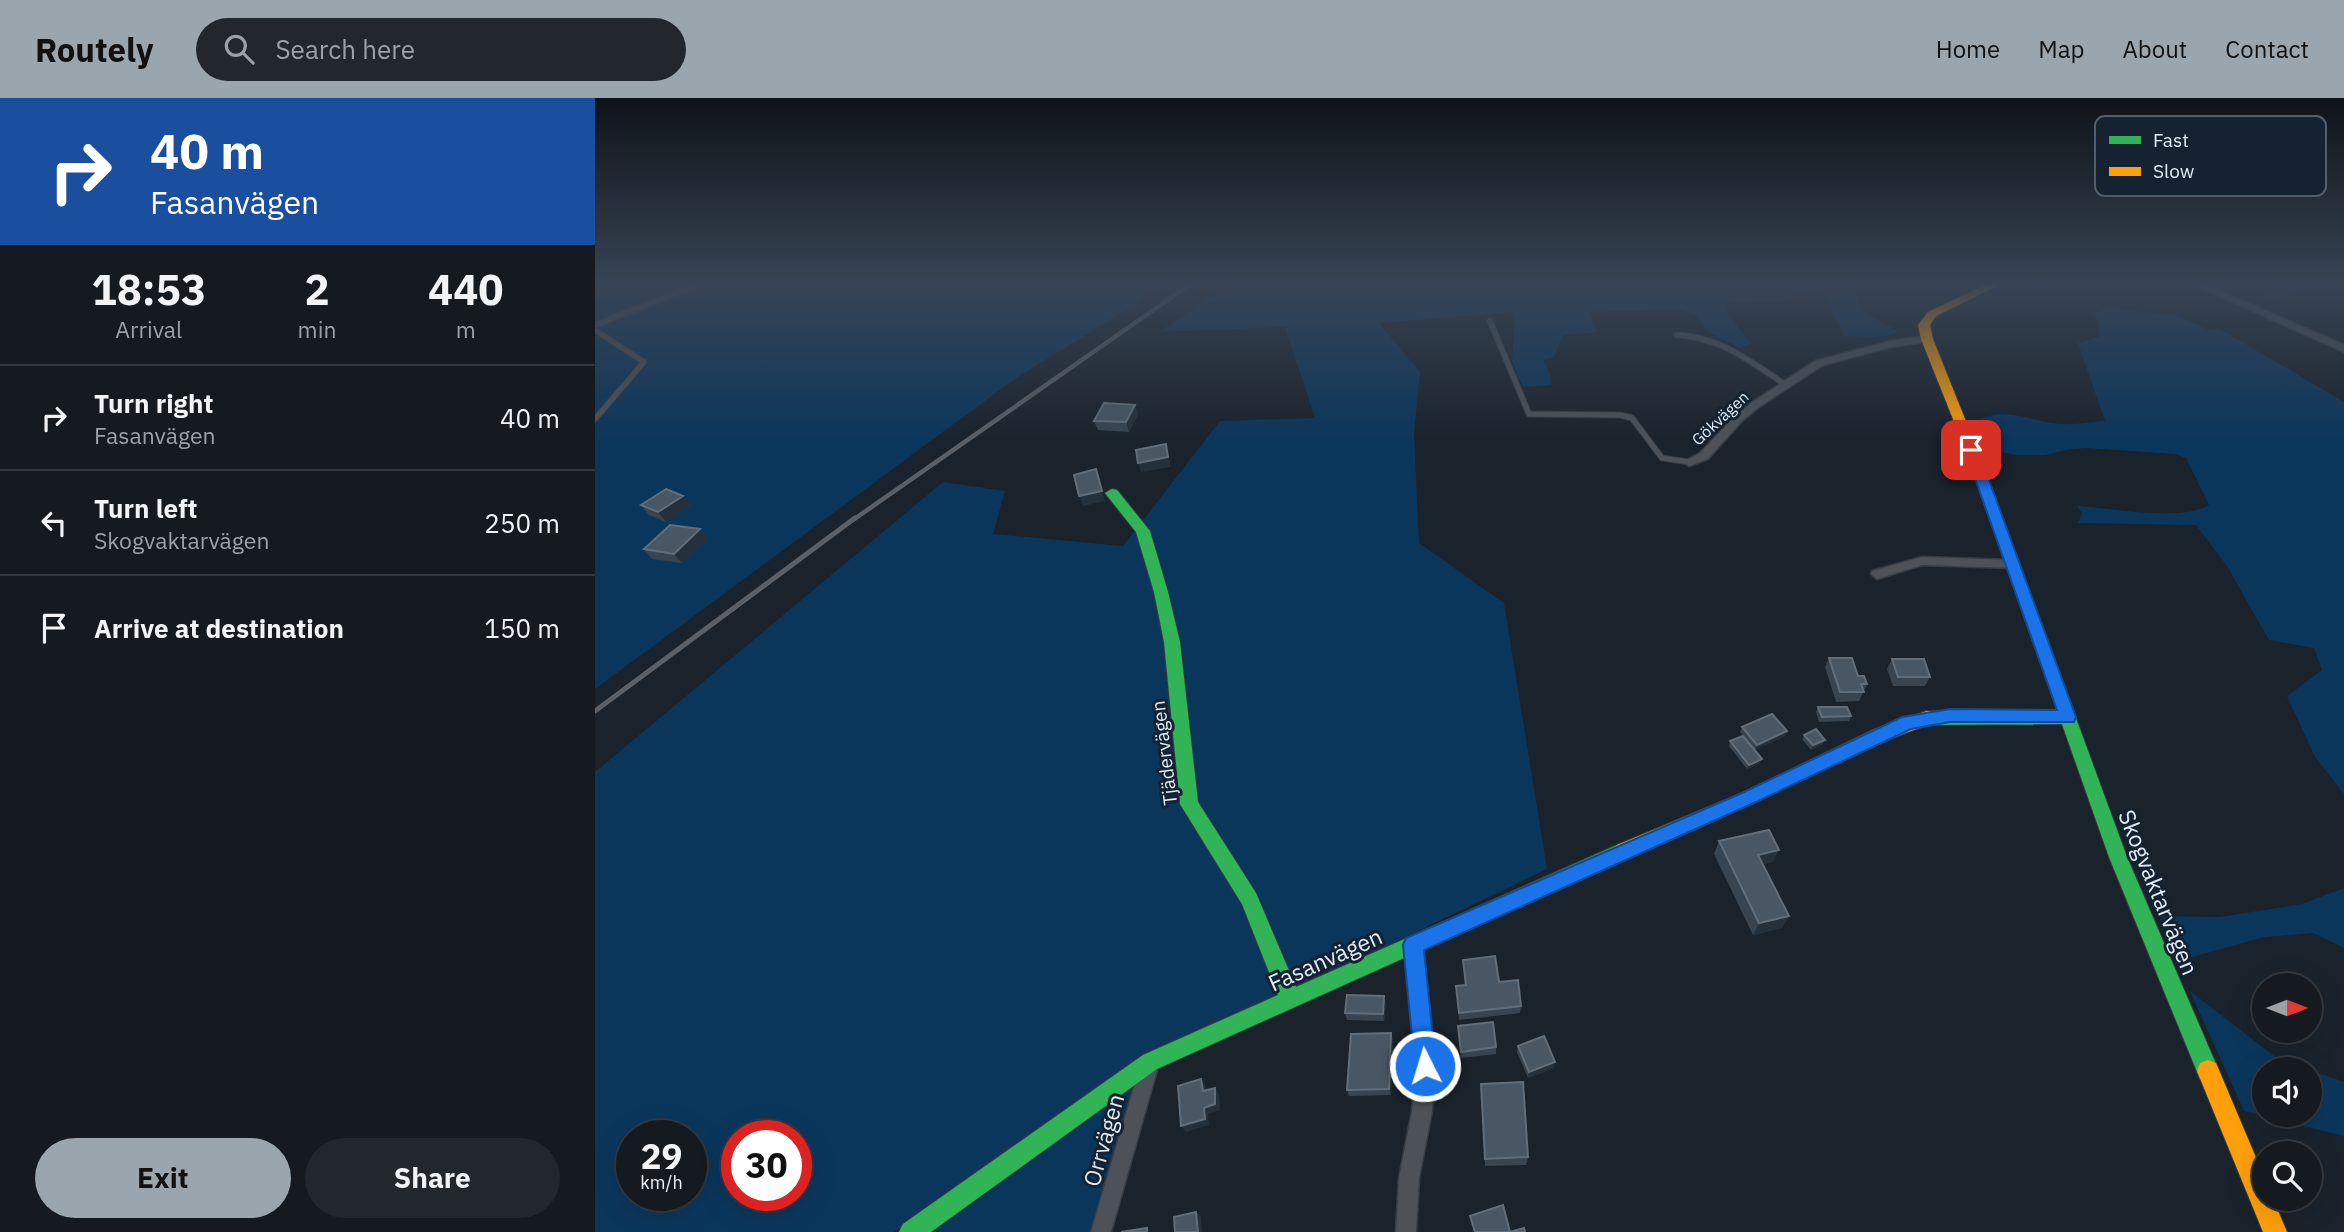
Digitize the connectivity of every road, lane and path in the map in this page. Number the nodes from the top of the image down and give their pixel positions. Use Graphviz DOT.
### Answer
graph roads {
  1 [pos="605,336"];
  2 [pos="1496,336"];
  3 [pos="1690,336"];
  4 [pos="1926,336"];
  5 [pos="2314,336"];
  6 [pos="1927,339"];
  7 [pos="2344,349"];
  8 [pos="1786,386"];
  9 [pos="595,419"];
  10 [pos="1689,462"];
  11 [pos="1112,493"];
  12 [pos="2013,564"];
  13 [pos="1877,574"];
  14 [pos="2068,717"];
  15 [pos="1413,945"];
  16 [pos="1290,998"];
  17 [pos="1150,1062"];
  18 [pos="911,1232"];
  19 [pos="1101,1232"];
  20 [pos="1406,1232"];
  21 [pos="2275,1232"];
  1 -- 9 [label="lane"];
  2 -- 10 [label="lane"];
  3 -- 8 [label="lane"];
  4 -- 6 [label="street"];
  5 -- 7 [label="street"];
  6 -- 8 [label="street, Gökvägen"];
  6 -- 12 [label="street, Skogvaktarvägen"];
  8 -- 10 [label="street, Gökvägen"];
  11 -- 16 [label="street, Tjädervägen"];
  12 -- 13 [label="street"];
  12 -- 14 [label="street, Skogvaktarvägen"];
  14 -- 15 [label="street, Fasanvägen"];
  14 -- 21 [label="street, Skogvaktarvägen"];
  15 -- 16 [label="street, Fasanvägen"];
  15 -- 20 [label="street"];
  16 -- 17 [label="street, Fasanvägen"];
  17 -- 18 [label="street, Fasanvägen"];
  17 -- 19 [label="street, Orrvägen"];
}
